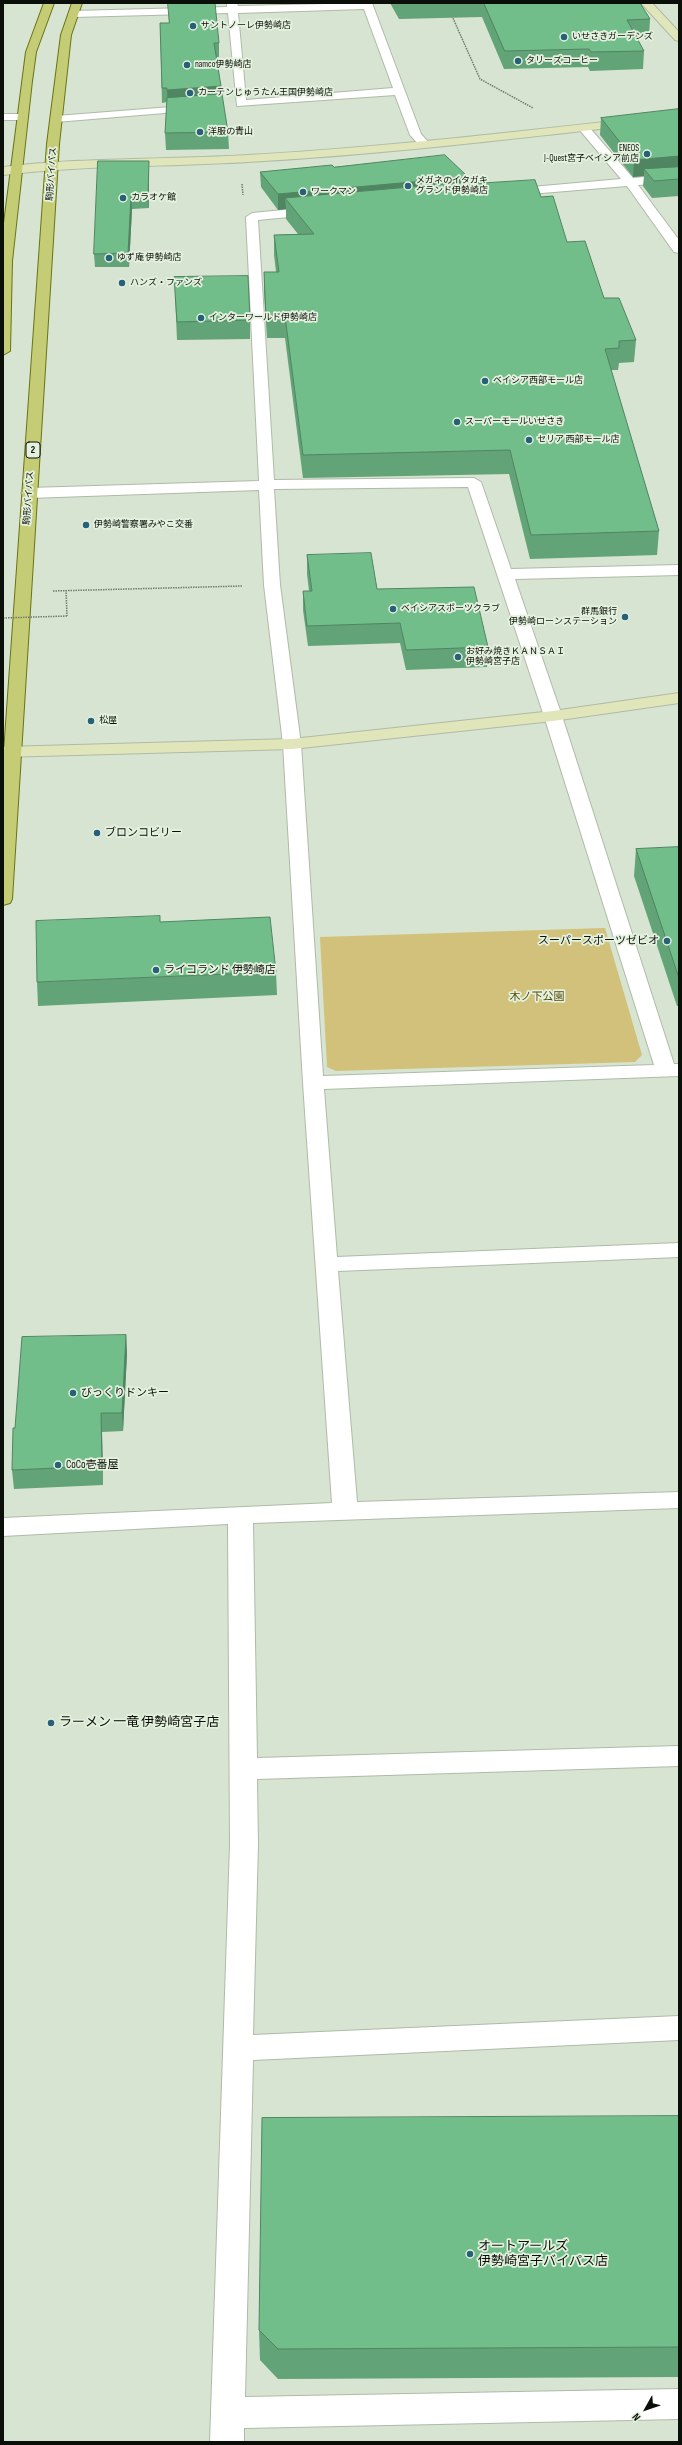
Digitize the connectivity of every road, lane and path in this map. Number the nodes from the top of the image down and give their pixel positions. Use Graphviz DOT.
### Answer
graph roads {
  1 [pos="49,3"];
  2 [pos="646,3"];
  3 [pos="368,4"];
  4 [pos="232,6"];
  5 [pos="75,9"];
  6 [pos="450,11"];
  7 [pos="679,38"];
  8 [pos="400,91"];
  9 [pos="241,104"];
  10 [pos="226,106"];
  11 [pos="210,107"];
  12 [pos="3,117"];
  13 [pos="22,117"];
  14 [pos="679,117"];
  15 [pos="56,119"];
  16 [pos="584,128"];
  17 [pos="572,130"];
  18 [pos="424,144"];
  19 [pos="3,162"];
  20 [pos="52,165"];
  21 [pos="12,168"];
  22 [pos="679,178"];
  23 [pos="629,182"];
  24 [pos="495,194"];
  25 [pos="330,210"];
  26 [pos="679,249"];
  27 [pos="3,351"];
  28 [pos="267,485"];
  29 [pos="29,493"];
  30 [pos="679,570"];
  31 [pos="505,574"];
  32 [pos="272,585"];
  33 [pos="66,590"];
  34 [pos="48,591"];
  35 [pos="3,618"];
  36 [pos="679,698"];
  37 [pos="553,716"];
  38 [pos="292,744"];
  39 [pos="8,752"];
  40 [pos="3,899"];
  41 [pos="672,1070"];
  42 [pos="313,1083"];
  43 [pos="679,1250"];
  44 [pos="327,1264"];
  45 [pos="679,1500"];
  46 [pos="344,1513"];
  47 [pos="240,1515"];
  48 [pos="3,1527"];
  49 [pos="679,1756"];
  50 [pos="243,1769"];
  51 [pos="679,2028"];
  52 [pos="238,2048"];
  53 [pos="679,2404"];
  54 [pos="227,2427"];
  1 -- 13 [label="main road"];
  2 -- 7 [label="street"];
  3 -- 4 [label="street"];
  3 -- 8 [label="street"];
  4 -- 5 [label="street"];
  4 -- 9 [label="street"];
  5 -- 15 [label="main road, 駒形バイパス / 2"];
  6 -- 17 [label="path"];
  8 -- 9 [label="street"];
  8 -- 18 [label="street"];
  9 -- 10 [label="street"];
  11 -- 15 [label="street"];
  12 -- 13 [label="lane"];
  13 -- 21 [label="main road"];
  14 -- 16 [label="street"];
  15 -- 20 [label="main road, 駒形バイパス / 2"];
  16 -- 17 [label="street"];
  16 -- 23 [label="street"];
  17 -- 18 [label="street"];
  18 -- 20 [label="street"];
  19 -- 21 [label="street"];
  20 -- 21 [label="street"];
  20 -- 29 [label="main road, 駒形バイパス / 2"];
  21 -- 27 [label="main road"];
  22 -- 23 [label="street"];
  23 -- 24 [label="street"];
  23 -- 26 [label="street"];
  25 -- 28 [label="street"];
  28 -- 29 [label="street"];
  28 -- 31 [label="street"];
  28 -- 32 [label="street"];
  29 -- 39 [label="main road, 駒形バイパス / 2"];
  30 -- 31 [label="street"];
  31 -- 37 [label="street"];
  32 -- 33 [label="path"];
  32 -- 38 [label="street"];
  33 -- 34 [label="path"];
  33 -- 35 [label="path, bridge"];
  36 -- 37 [label="street"];
  37 -- 38 [label="street"];
  37 -- 41 [label="street"];
  38 -- 39 [label="street"];
  38 -- 42 [label="street"];
  39 -- 40 [label="main road, 駒形バイパス / 2"];
  41 -- 42 [label="street"];
  42 -- 44 [label="street"];
  43 -- 44 [label="street"];
  44 -- 46 [label="street"];
  45 -- 46 [label="street"];
  46 -- 47 [label="street"];
  47 -- 48 [label="street"];
  47 -- 50 [label="street"];
  49 -- 50 [label="street"];
  50 -- 52 [label="street"];
  51 -- 52 [label="street"];
  52 -- 54 [label="street"];
  53 -- 54 [label="street"];
}
